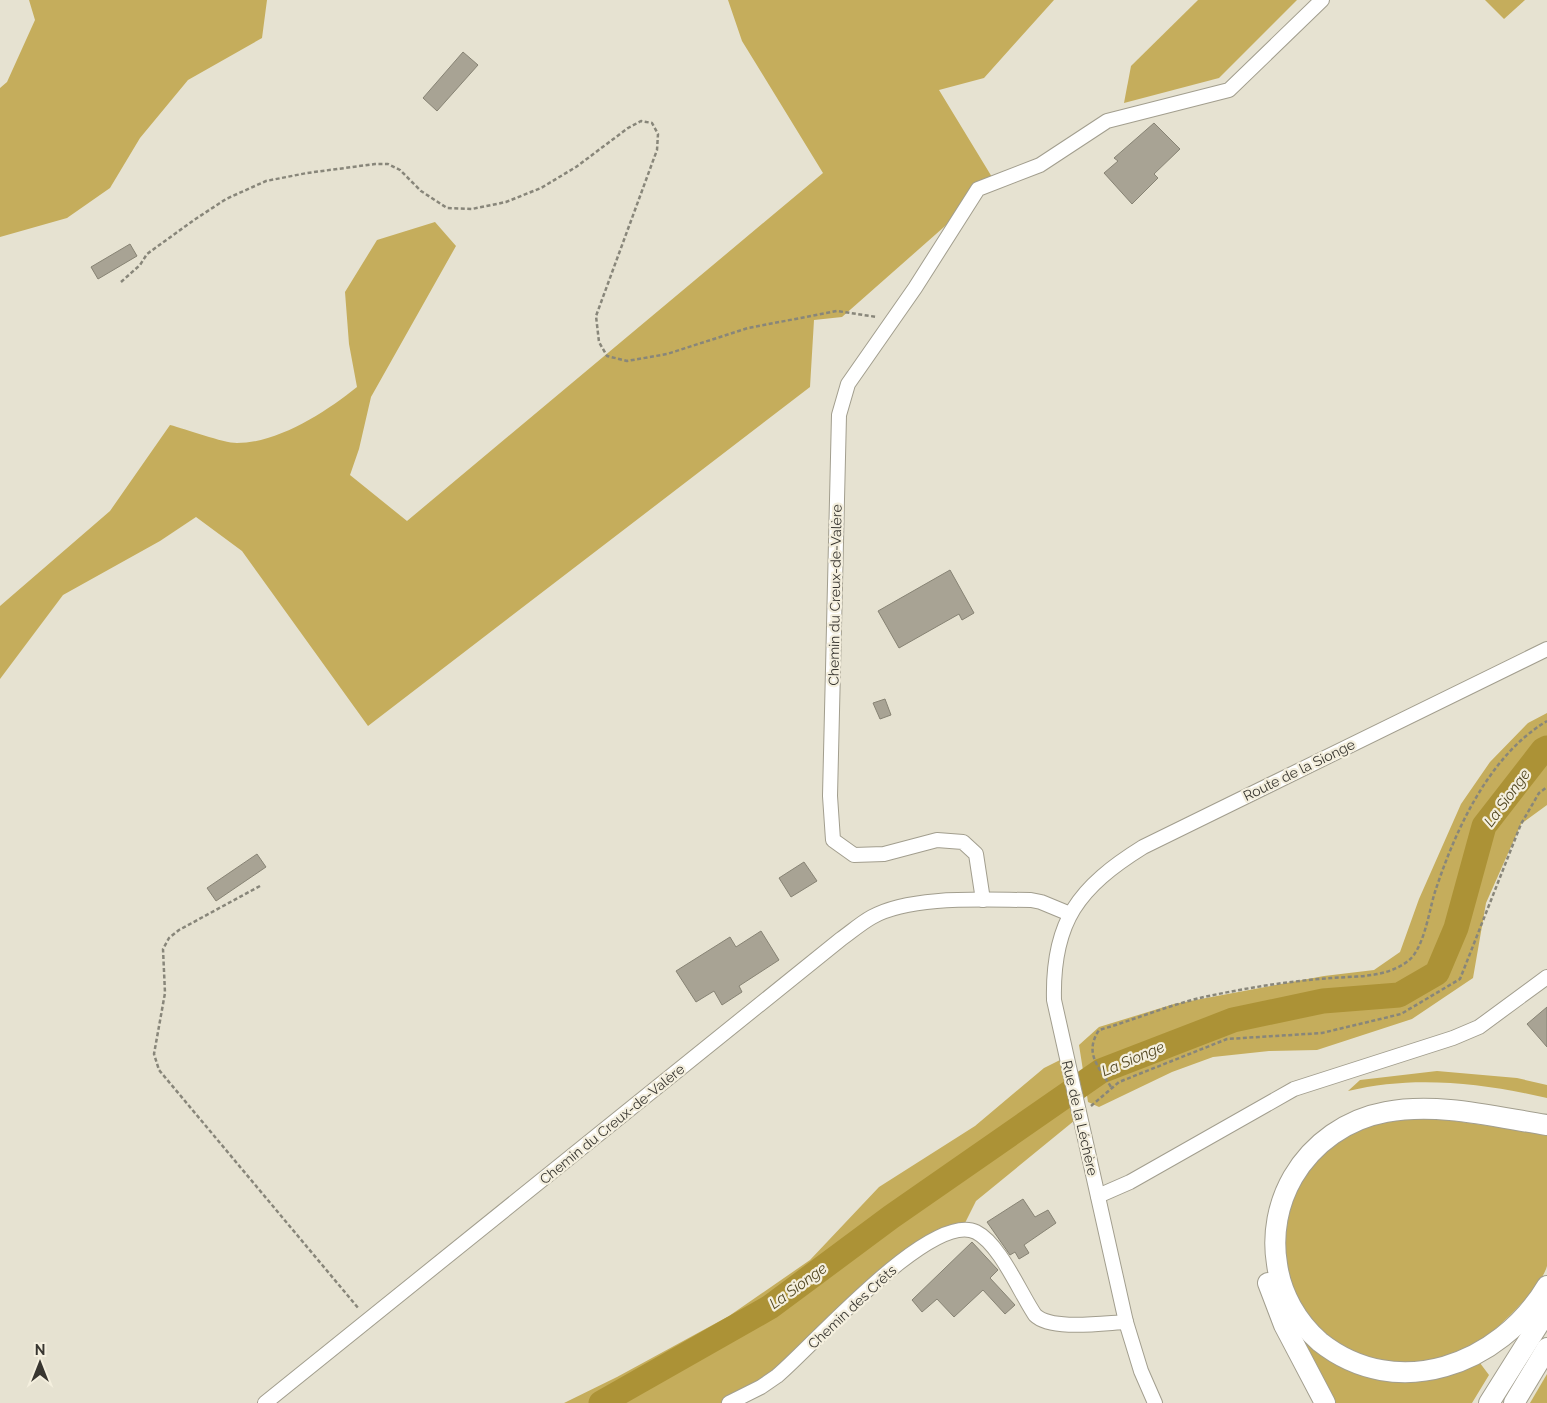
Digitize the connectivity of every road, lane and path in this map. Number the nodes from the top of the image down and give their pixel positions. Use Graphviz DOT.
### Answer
graph roads {
  1 [pos="1322,0"];
  2 [pos="121,282"];
  3 [pos="893,318"];
  4 [pos="1547,650"];
  5 [pos="1547,721"];
  6 [pos="1547,787"];
  7 [pos="260,886"];
  8 [pos="983,900"];
  9 [pos="1070,914"];
  10 [pos="1547,977"];
  11 [pos="1111,1087"];
  12 [pos="1547,1113"];
  13 [pos="1080,1116"];
  14 [pos="1547,1125"];
  15 [pos="1098,1196"];
  16 [pos="1547,1286"];
  17 [pos="1547,1311"];
  18 [pos="368,1320"];
  19 [pos="1126,1322"];
  20 [pos="1547,1348"];
  21 [pos="265,1403"];
  22 [pos="728,1403"];
  23 [pos="1155,1403"];
  24 [pos="1325,1403"];
  25 [pos="1489,1403"];
  26 [pos="1514,1403"];
  1 -- 3 [label="street, Chemin du Creux-de-Valère"];
  2 -- 3 [label="path"];
  3 -- 8 [label="street, Chemin du Creux-de-Valère"];
  4 -- 9 [label="street, Route de la Sionge"];
  5 -- 11 [label="path"];
  6 -- 11 [label="path"];
  7 -- 18 [label="path"];
  8 -- 9 [label="street, Chemin du Creux-de-Valère"];
  8 -- 18 [label="street, Chemin du Creux-de-Valère"];
  9 -- 13 [label="street, Rue de la Léchère"];
  10 -- 15 [label="street"];
  11 -- 13 [label="path"];
  12 -- 24 [label="highway"];
  13 -- 15 [label="street, Rue de la Léchère"];
  14 -- 16 [label="highway"];
  15 -- 19 [label="street, Rue de la Léchère"];
  17 -- 25 [label="highway"];
  18 -- 21 [label="street, Chemin du Creux-de-Valère"];
  19 -- 22 [label="street, Chemin des Crêts"];
  19 -- 23 [label="street, Rue de la Léchère"];
  20 -- 26 [label="highway"];
}
